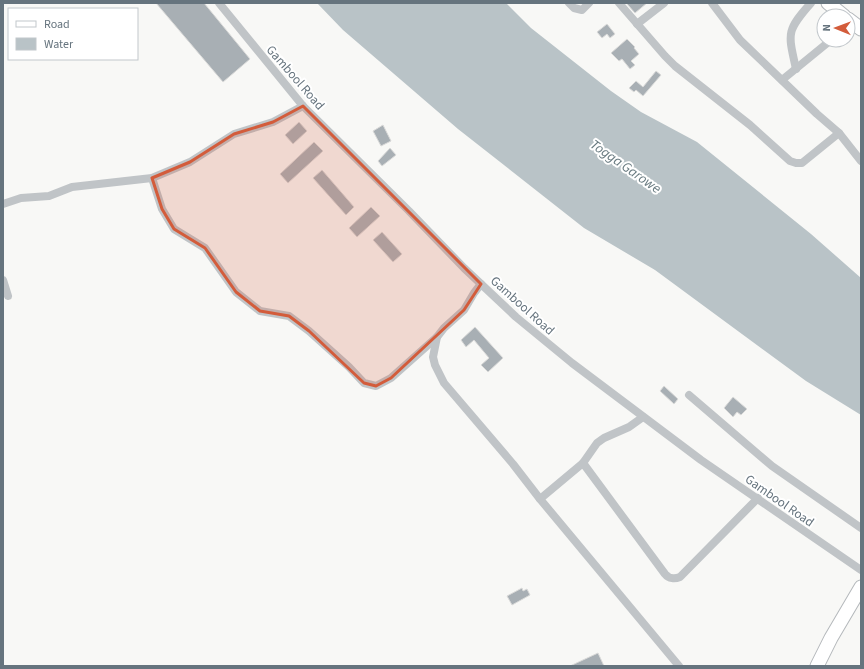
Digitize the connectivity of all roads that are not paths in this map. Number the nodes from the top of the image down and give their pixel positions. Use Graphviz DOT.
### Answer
graph roads {
  1 [pos="219,3"];
  2 [pos="569,3"];
  3 [pos="589,3"];
  4 [pos="619,3"];
  5 [pos="664,3"];
  6 [pos="712,3"];
  7 [pos="811,3"];
  8 [pos="638,24"];
  9 [pos="821,48"];
  10 [pos="796,69"];
  11 [pos="782,80"];
  12 [pos="303,106"];
  13 [pos="839,133"];
  14 [pos="861,161"];
  15 [pos="152,178"];
  16 [pos="3,204"];
  17 [pos="3,280"];
  18 [pos="481,284"];
  19 [pos="8,296"];
  20 [pos="437,337"];
  21 [pos="689,395"];
  22 [pos="643,417"];
  23 [pos="583,463"];
  24 [pos="758,498"];
  25 [pos="540,499"];
  26 [pos="861,528"];
  27 [pos="861,570"];
  28 [pos="861,587"];
  29 [pos="679,666"];
  30 [pos="816,666"];
  1 -- 12 [label="street, Gambool Road"];
  2 -- 3 [label="street"];
  4 -- 8 [label="street"];
  5 -- 8 [label="street"];
  6 -- 11 [label="street"];
  7 -- 10 [label="street"];
  8 -- 13 [label="street"];
  9 -- 10 [label="street"];
  10 -- 11 [label="street"];
  11 -- 13 [label="street"];
  12 -- 15 [label="street"];
  12 -- 18 [label="street, Gambool Road"];
  13 -- 14 [label="street"];
  15 -- 16 [label="street"];
  15 -- 20 [label="street"];
  17 -- 19 [label="street"];
  18 -- 20 [label="street"];
  18 -- 22 [label="street, Gambool Road"];
  20 -- 25 [label="street"];
  21 -- 26 [label="street"];
  22 -- 23 [label="street"];
  22 -- 24 [label="street, Gambool Road"];
  23 -- 24 [label="street"];
  23 -- 25 [label="street"];
  24 -- 27 [label="street, Gambool Road"];
  25 -- 29 [label="street"];
  28 -- 30 [label="main road"];
}
